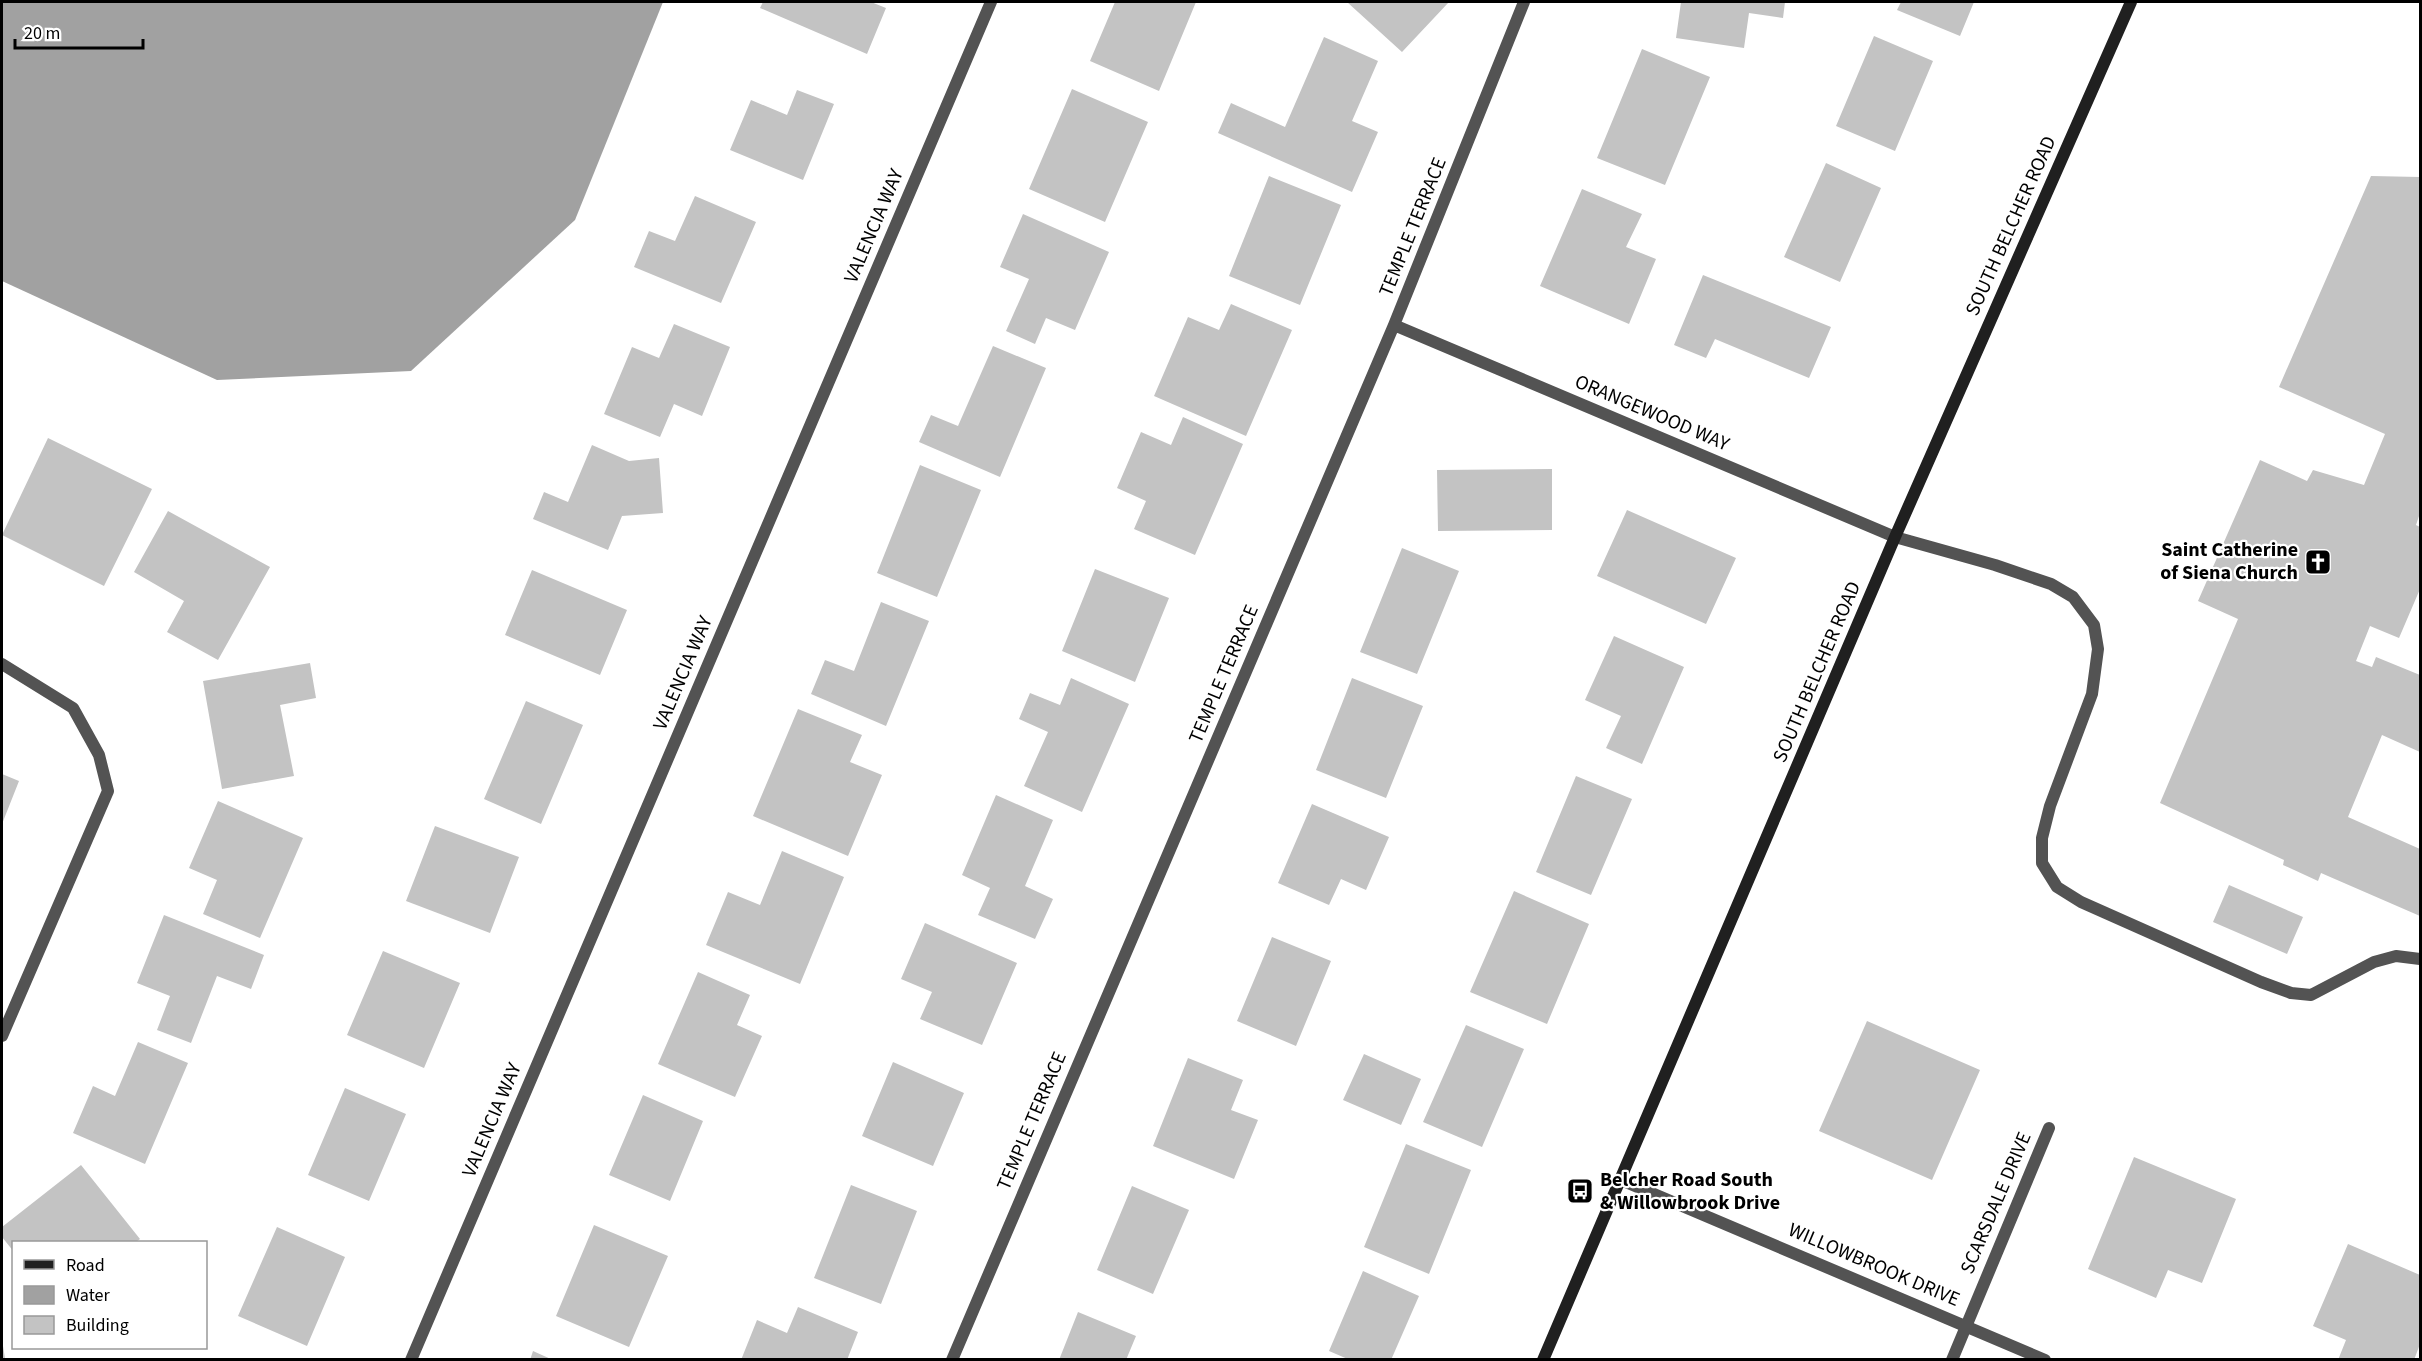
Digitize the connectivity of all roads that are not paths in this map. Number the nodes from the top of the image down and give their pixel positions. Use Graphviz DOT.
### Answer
graph roads {
  1 [pos="991,2"];
  2 [pos="1524,2"];
  3 [pos="2131,2"];
  4 [pos="1394,325"];
  5 [pos="1895,537"];
  6 [pos="2,664"];
  7 [pos="2421,959"];
  8 [pos="2,1036"];
  9 [pos="2049,1128"];
  10 [pos="1621,1180"];
  11 [pos="1966,1325"];
  12 [pos="411,1359"];
  13 [pos="951,1359"];
  14 [pos="1543,1359"];
  15 [pos="1952,1359"];
  16 [pos="2045,1359"];
  1 -- 12 [label="street, VALENCIA WAY"];
  2 -- 4 [label="street, TEMPLE TERRACE"];
  3 -- 5 [label="main road, SOUTH BELCHER ROAD"];
  4 -- 5 [label="street, ORANGEWOOD WAY"];
  4 -- 13 [label="street, TEMPLE TERRACE"];
  5 -- 7 [label="street, ORANGEWOOD WAY"];
  5 -- 10 [label="main road, SOUTH BELCHER ROAD"];
  6 -- 8 [label="street"];
  9 -- 11 [label="street, SCARSDALE DRIVE"];
  10 -- 11 [label="street, WILLOWBROOK DRIVE"];
  10 -- 14 [label="main road, SOUTH BELCHER ROAD"];
  11 -- 15 [label="street, SCARSDALE DRIVE"];
  11 -- 16 [label="street, WILLOWBROOK DRIVE"];
}
